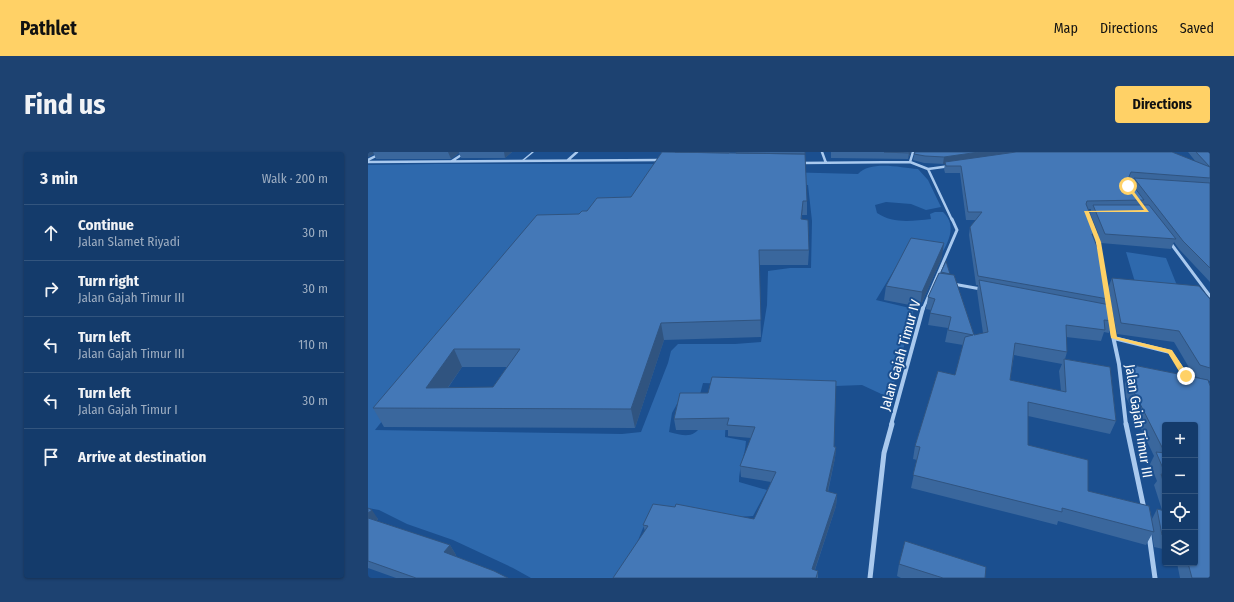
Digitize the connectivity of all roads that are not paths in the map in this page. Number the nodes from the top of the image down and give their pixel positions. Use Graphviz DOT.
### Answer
graph roads {
  1 [pos="384,152"];
  2 [pos="466,152"];
  3 [pos="533,152"];
  4 [pos="577,152"];
  5 [pos="822,152"];
  6 [pos="913,152"];
  7 [pos="658,157"];
  8 [pos="567,160"];
  9 [pos="655,160"];
  10 [pos="663,160"];
  11 [pos="368,161"];
  12 [pos="452,162"];
  13 [pos="522,162"];
  14 [pos="910,162"];
  15 [pos="794,163"];
  16 [pos="826,163"];
  17 [pos="956,165"];
  18 [pos="928,169"];
  19 [pos="1094,229"];
  20 [pos="1166,236"];
  21 [pos="1102,265"];
  22 [pos="935,280"];
  23 [pos="942,282"];
  24 [pos="950,283"];
  25 [pos="987,290"];
  26 [pos="1210,296"];
  27 [pos="1110,320"];
  28 [pos="1114,338"];
  29 [pos="1193,381"];
  30 [pos="1145,517"];
  31 [pos="1148,532"];
  32 [pos="870,578"];
  33 [pos="1155,578"];
  1 -- 11 [label="street"];
  2 -- 12 [label="street"];
  3 -- 13 [label="lane"];
  4 -- 8 [label="street"];
  5 -- 16 [label="street"];
  6 -- 14 [label="street"];
  7 -- 9 [label="street"];
  8 -- 9 [label="street"];
  8 -- 13 [label="street"];
  9 -- 10 [label="street"];
  11 -- 12 [label="street"];
  12 -- 13 [label="street"];
  14 -- 16 [label="street"];
  14 -- 18 [label="street"];
  15 -- 16 [label="street"];
  17 -- 18 [label="street"];
  18 -- 22 [label="street, Jalan Gajah Timur IV"];
  19 -- 21 [label="street"];
  20 -- 26 [label="street"];
  22 -- 23 [label="street"];
  22 -- 32 [label="street, Jalan Gajah Timur IV"];
  24 -- 25 [label="street"];
  27 -- 28 [label="street, Jalan Gajah Timur III"];
  28 -- 29 [label="street"];
  28 -- 30 [label="street, Jalan Gajah Timur III"];
  31 -- 33 [label="street"];
}
